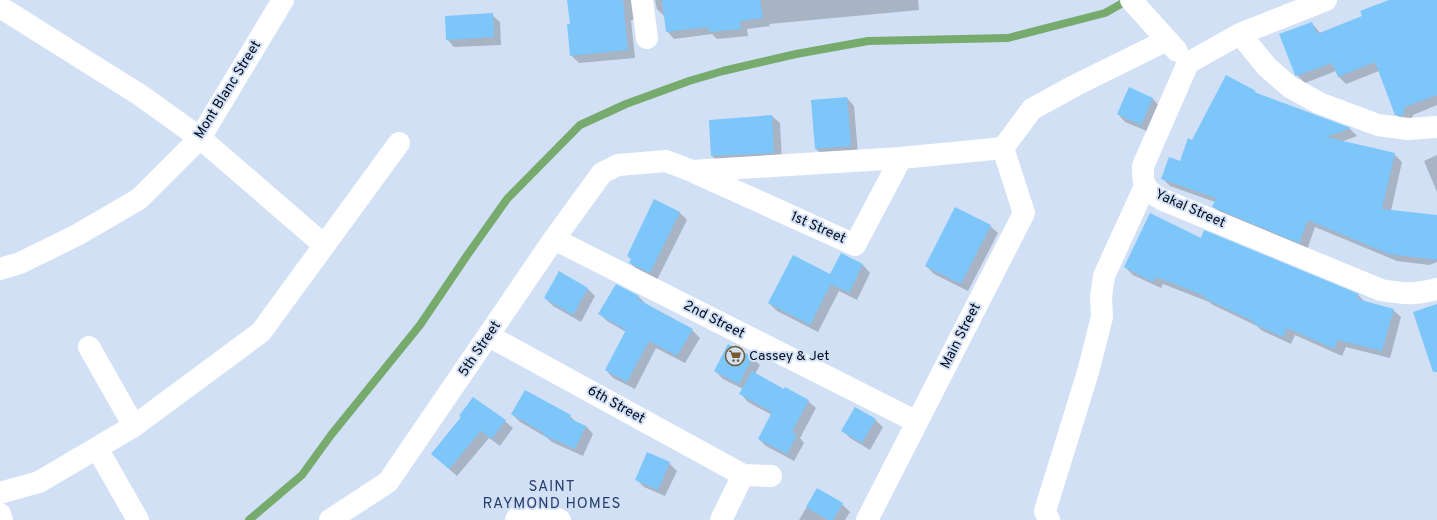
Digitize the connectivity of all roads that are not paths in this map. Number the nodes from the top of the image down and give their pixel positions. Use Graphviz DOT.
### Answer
graph roads {
  1 [pos="283,0"];
  2 [pos="642,0"];
  3 [pos="1326,0"];
  4 [pos="1133,2"];
  5 [pos="0,7"];
  6 [pos="1240,34"];
  7 [pos="647,38"];
  8 [pos="1167,40"];
  9 [pos="1188,63"];
  10 [pos="1437,127"];
  11 [pos="200,138"];
  12 [pos="399,143"];
  13 [pos="1003,148"];
  14 [pos="901,158"];
  15 [pos="618,165"];
  16 [pos="692,171"];
  17 [pos="1145,186"];
  18 [pos="554,239"];
  19 [pos="324,245"];
  20 [pos="0,269"];
  21 [pos="1437,289"];
  22 [pos="489,336"];
  23 [pos="89,347"];
  24 [pos="917,422"];
  25 [pos="134,426"];
  26 [pos="96,448"];
  27 [pos="743,475"];
  28 [pos="771,476"];
  29 [pos="0,493"];
  30 [pos="0,514"];
  31 [pos="2,520"];
  32 [pos="138,520"];
  33 [pos="330,520"];
  34 [pos="516,520"];
  35 [pos="560,520"];
  36 [pos="720,520"];
  37 [pos="867,520"];
  38 [pos="1049,520"];
  1 -- 11 [label="street, Mont Blanc Street"];
  2 -- 7 [label="street"];
  3 -- 6 [label="street"];
  4 -- 8 [label="street"];
  5 -- 11 [label="street"];
  6 -- 9 [label="street"];
  6 -- 10 [label="street"];
  8 -- 9 [label="street"];
  8 -- 13 [label="street"];
  9 -- 17 [label="street, Yakal Street"];
  11 -- 19 [label="street"];
  11 -- 20 [label="street, Mont Blanc Street"];
  12 -- 19 [label="street"];
  13 -- 14 [label="street, 1st Street"];
  13 -- 24 [label="street, Main Street"];
  14 -- 16 [label="street, 1st Street"];
  14 -- 16 [label="street, 1st Street"];
  15 -- 16 [label="street, 1st Street"];
  15 -- 18 [label="street, 5th Street"];
  17 -- 21 [label="street, Yakal Street"];
  17 -- 38 [label="street"];
  18 -- 22 [label="street, 5th Street"];
  18 -- 24 [label="street, 2nd Street"];
  19 -- 25 [label="street"];
  22 -- 27 [label="street, 6th Street"];
  22 -- 33 [label="street, 5th Street"];
  23 -- 25 [label="street"];
  24 -- 37 [label="street, Main Street"];
  25 -- 26 [label="street"];
  26 -- 29 [label="street"];
  26 -- 32 [label="street"];
  27 -- 28 [label="street"];
  27 -- 36 [label="street"];
  30 -- 31 [label="street"];
  34 -- 35 [label="street"];
}
